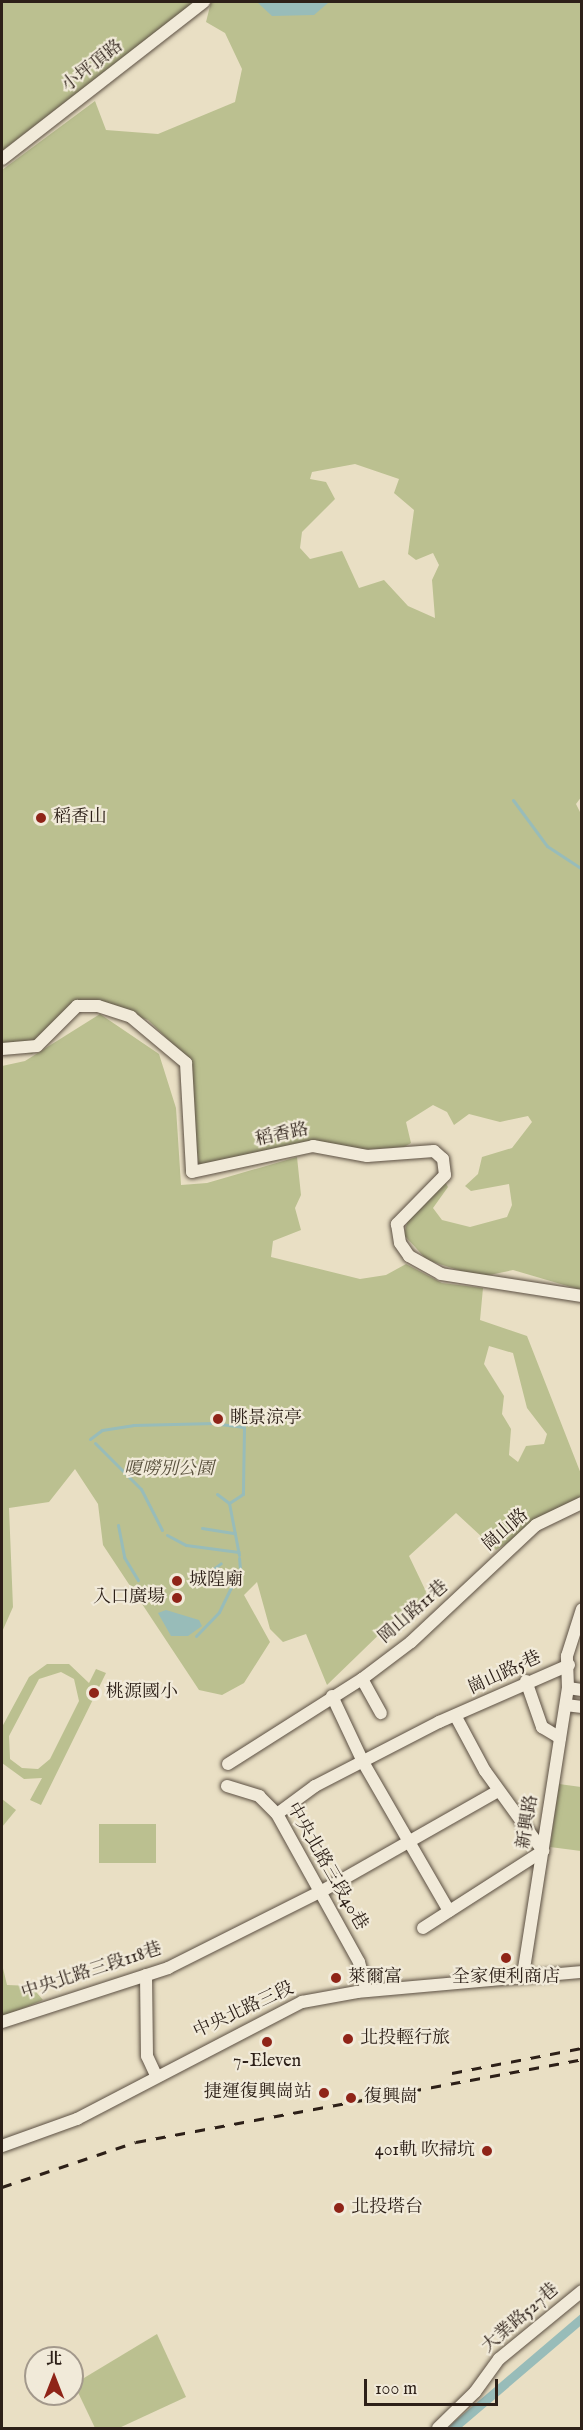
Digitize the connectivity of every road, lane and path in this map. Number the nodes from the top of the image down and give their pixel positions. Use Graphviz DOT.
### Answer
graph roads {
  1 [pos="204,2"];
  2 [pos="2,159"];
  3 [pos="2,1048"];
  4 [pos="582,1296"];
  5 [pos="582,1503"];
  6 [pos="486,1572"];
  7 [pos="582,1609"];
  8 [pos="569,1665"];
  9 [pos="362,1679"];
  10 [pos="526,1681"];
  11 [pos="568,1688"];
  12 [pos="582,1690"];
  13 [pos="333,1697"];
  14 [pos="566,1705"];
  15 [pos="582,1707"];
  16 [pos="381,1713"];
  17 [pos="456,1717"];
  18 [pos="560,1738"];
  19 [pos="363,1762"];
  20 [pos="228,1764"];
  21 [pos="227,1786"];
  22 [pos="498,1791"];
  23 [pos="277,1814"];
  24 [pos="409,1841"];
  25 [pos="543,1851"];
  26 [pos="322,1891"];
  27 [pos="449,1911"];
  28 [pos="423,1928"];
  29 [pos="582,1972"];
  30 [pos="146,1975"];
  31 [pos="523,1975"];
  32 [pos="367,1991"];
  33 [pos="2,2022"];
  34 [pos="156,2075"];
  35 [pos="2,2146"];
  36 [pos="582,2291"];
  37 [pos="438,2428"];
  1 -- 2 [label="street, 小坪頂路"];
  3 -- 4 [label="street, 稻香路"];
  5 -- 6 [label="street, 崗山路"];
  6 -- 9 [label="street, 岡山路11巷"];
  7 -- 8 [label="street, 新興路"];
  8 -- 10 [label="street, 崗山路5巷"];
  8 -- 11 [label="street, 新興路"];
  9 -- 13 [label="street, 岡山路11巷"];
  9 -- 16 [label="street"];
  10 -- 17 [label="street, 崗山路5巷"];
  10 -- 18 [label="street"];
  11 -- 12 [label="street"];
  11 -- 14 [label="street, 新興路"];
  13 -- 19 [label="street"];
  13 -- 20 [label="street, 岡山路11巷"];
  14 -- 15 [label="street"];
  14 -- 18 [label="street, 新興路"];
  17 -- 19 [label="street, 崗山路5巷"];
  17 -- 22 [label="street"];
  18 -- 25 [label="street, 新興路"];
  19 -- 23 [label="street, 崗山路5巷"];
  19 -- 24 [label="street"];
  21 -- 23 [label="street, 中央北路三段40巷"];
  22 -- 24 [label="street, 中央北路三段118巷"];
  22 -- 25 [label="street"];
  23 -- 26 [label="street, 中央北路三段40巷"];
  24 -- 26 [label="street, 中央北路三段118巷"];
  24 -- 27 [label="street"];
  25 -- 27 [label="street"];
  25 -- 31 [label="street, 新興路"];
  26 -- 30 [label="street, 中央北路三段118巷"];
  26 -- 32 [label="street, 中央北路三段40巷"];
  27 -- 28 [label="street"];
  29 -- 31 [label="street, 中央北路三段"];
  30 -- 33 [label="street, 中央北路三段118巷"];
  30 -- 34 [label="street"];
  31 -- 32 [label="street, 中央北路三段"];
  32 -- 34 [label="street, 中央北路三段"];
  34 -- 35 [label="street, 中央北路三段"];
  36 -- 37 [label="street, 大業路527巷"];
}
